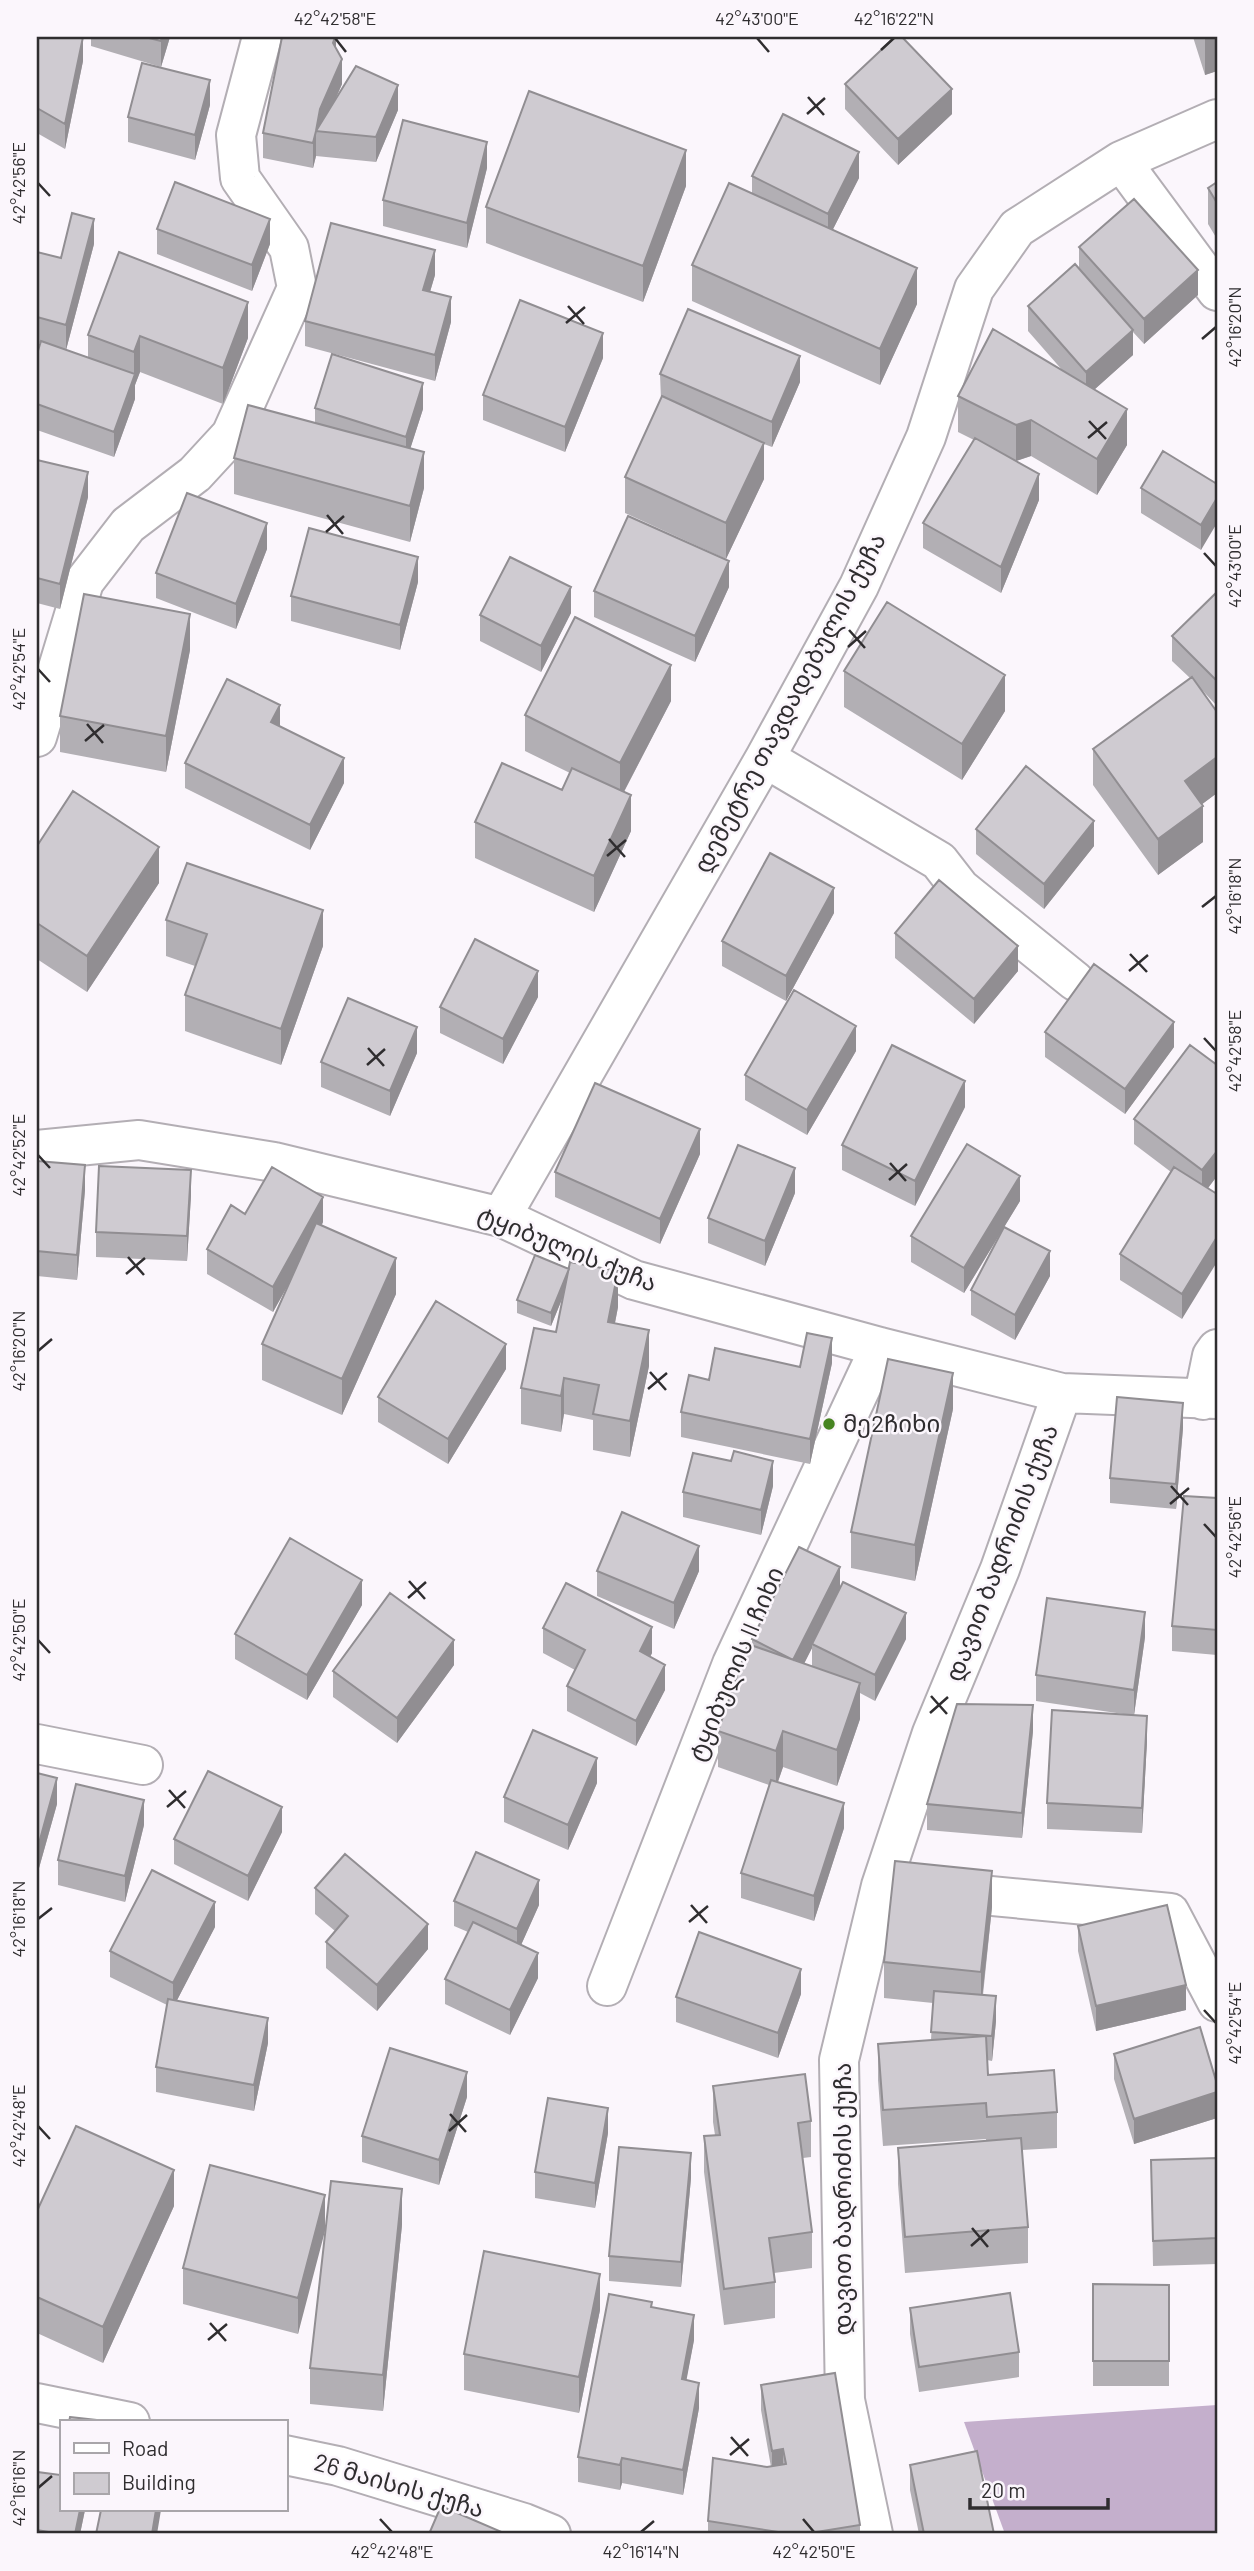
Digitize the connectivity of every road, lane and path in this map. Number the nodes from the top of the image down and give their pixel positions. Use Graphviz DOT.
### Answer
graph roads {
  1 [pos="262,37"];
  2 [pos="1217,119"];
  3 [pos="1121,161"];
  4 [pos="1217,291"];
  5 [pos="37,737"];
  6 [pos="765,758"];
  7 [pos="1075,981"];
  8 [pos="37,1150"];
  9 [pos="501,1217"];
  10 [pos="880,1347"];
  11 [pos="1217,1349"];
  12 [pos="1062,1393"];
  13 [pos="1210,1399"];
  14 [pos="37,1744"];
  15 [pos="143,1765"];
  16 [pos="881,1886"];
  17 [pos="607,1986"];
  18 [pos="1217,2002"];
  19 [pos="37,2403"];
  20 [pos="120,2420"];
  21 [pos="287,2455"];
  22 [pos="551,2534"];
  23 [pos="873,2534"];
  1 -- 5 [label="street"];
  2 -- 3 [label="street, დემეტრე თავდადებულის ქუჩა"];
  3 -- 4 [label="street"];
  3 -- 6 [label="street, დემეტრე თავდადებულის ქუჩა"];
  6 -- 7 [label="street"];
  6 -- 9 [label="street, დემეტრე თავდადებულის ქუჩა"];
  8 -- 9 [label="street, ტყიბულის ქუჩა"];
  9 -- 10 [label="street, ტყიბულის ქუჩა"];
  10 -- 12 [label="street, ტყიბულის ქუჩა"];
  10 -- 17 [label="street, ტყიბულის II ჩიხი"];
  11 -- 13 [label="street"];
  12 -- 13 [label="street, ტყიბულის ქუჩა"];
  12 -- 16 [label="street, დავით ბადრიძის ქუჩა"];
  14 -- 15 [label="street"];
  16 -- 18 [label="street"];
  16 -- 23 [label="street, დავით ბადრიძის ქუჩა"];
  19 -- 20 [label="street"];
  21 -- 22 [label="street, 26 მაისის ქუჩა"];
}
